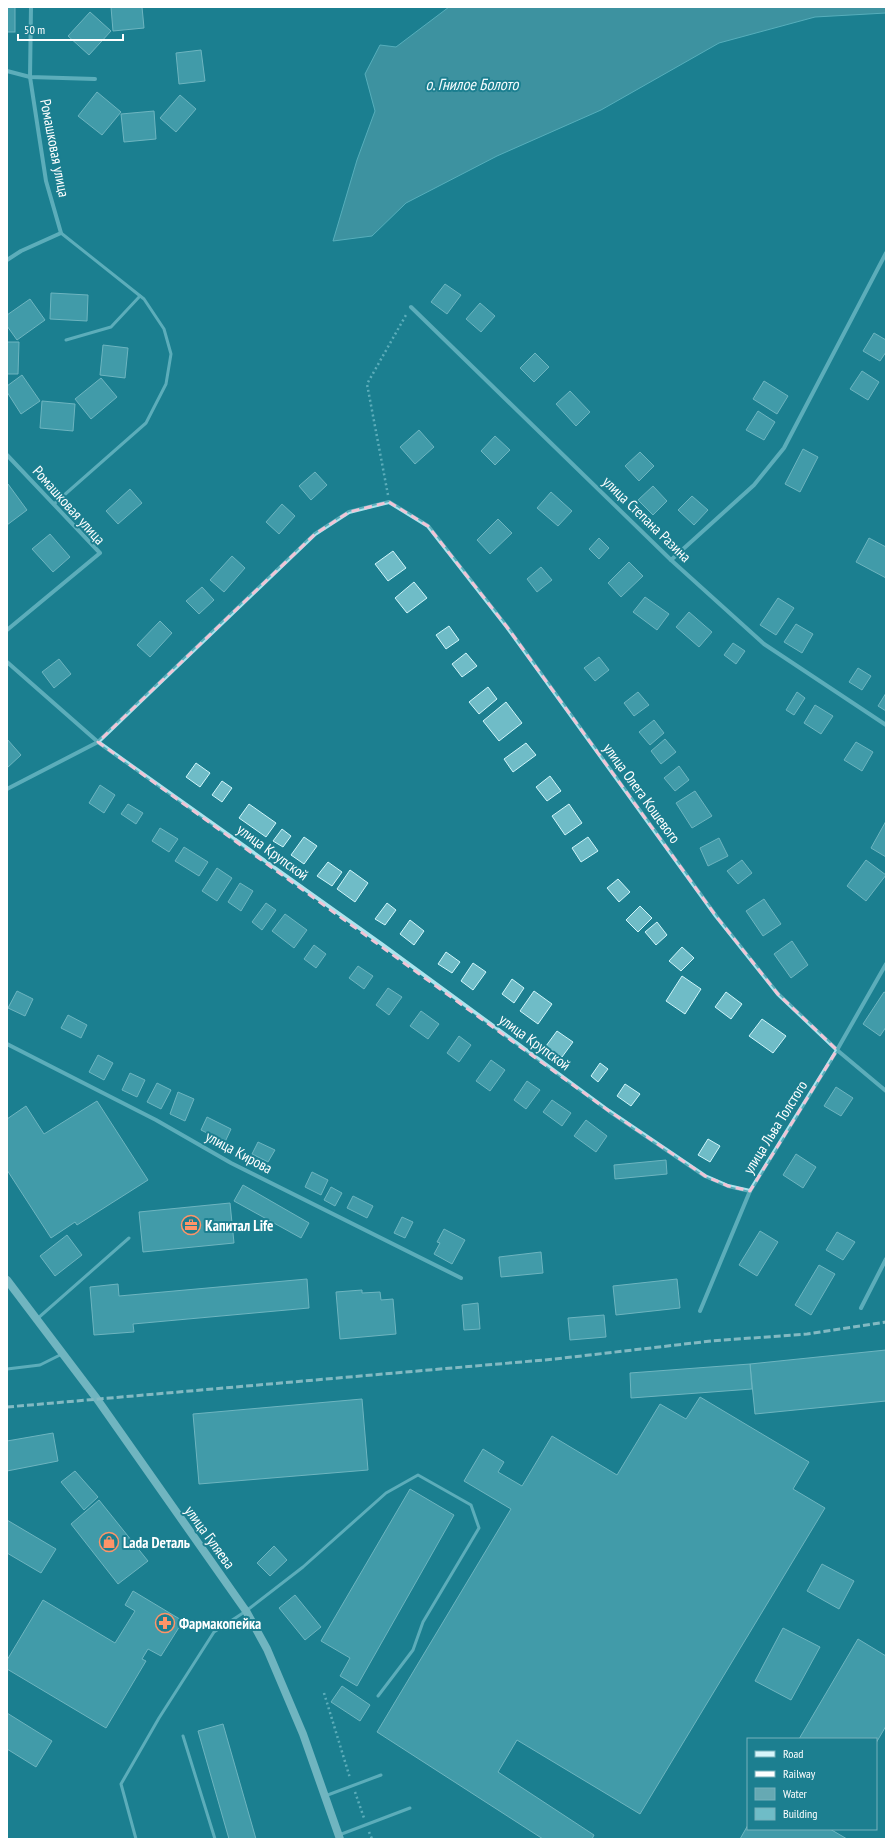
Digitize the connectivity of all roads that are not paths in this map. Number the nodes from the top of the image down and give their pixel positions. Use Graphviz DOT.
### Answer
graph roads {
  1 [pos="31,7"];
  2 [pos="7,71"];
  3 [pos="30,78"];
  4 [pos="95,79"];
  5 [pos="61,233"];
  6 [pos="886,253"];
  7 [pos="7,260"];
  8 [pos="140,296"];
  9 [pos="411,308"];
  10 [pos="66,340"];
  11 [pos="7,455"];
  12 [pos="54,504"];
  13 [pos="671,560"];
  14 [pos="7,630"];
  15 [pos="7,662"];
  16 [pos="886,725"];
  17 [pos="98,742"];
  18 [pos="7,789"];
  19 [pos="886,964"];
  20 [pos="7,1044"];
  21 [pos="837,1050"];
  22 [pos="886,1091"];
  23 [pos="750,1191"];
  24 [pos="128,1238"];
  25 [pos="886,1259"];
  26 [pos="461,1278"];
  27 [pos="7,1280"];
  28 [pos="861,1308"];
  29 [pos="700,1311"];
  30 [pos="37,1320"];
  31 [pos="62,1354"];
  32 [pos="7,1368"];
  33 [pos="246,1611"];
  34 [pos="378,1696"];
  35 [pos="183,1736"];
  36 [pos="381,1775"];
  37 [pos="324,1796"];
  38 [pos="410,1808"];
  39 [pos="340,1837"];
  40 [pos="136,1839"];
  41 [pos="215,1839"];
  1 -- 3 [label="street, Ромашковая улица"];
  2 -- 3 [label="street"];
  3 -- 4 [label="street"];
  3 -- 5 [label="street, Ромашковая улица"];
  5 -- 7 [label="street"];
  5 -- 8 [label="lane"];
  6 -- 13 [label="street"];
  8 -- 10 [label="lane"];
  8 -- 12 [label="lane"];
  9 -- 13 [label="street, улица Степана Разина"];
  11 -- 12 [label="street, Ромашковая улица"];
  12 -- 14 [label="street, Ромашковая улица"];
  13 -- 16 [label="street, улица Степана Разина"];
  15 -- 17 [label="street"];
  17 -- 18 [label="street"];
  17 -- 21 [label="street, улица Олега Кошевого"];
  17 -- 23 [label="street, улица Крупской"];
  19 -- 21 [label="street, улица Льва Толстого"];
  20 -- 26 [label="street, улица Кирова"];
  21 -- 22 [label="street, улица Олега Кошевого"];
  21 -- 23 [label="street, улица Льва Толстого"];
  23 -- 29 [label="street, улица Льва Толстого"];
  24 -- 30 [label="lane"];
  25 -- 28 [label="street"];
  27 -- 30 [label="main road, улица Гуляева"];
  30 -- 31 [label="main road, улица Гуляева"];
  31 -- 32 [label="lane"];
  31 -- 33 [label="main road, улица Гуляева"];
  33 -- 34 [label="lane"];
  33 -- 37 [label="main road, улица Гуляева"];
  33 -- 40 [label="lane"];
  35 -- 41 [label="lane"];
  36 -- 37 [label="lane"];
  37 -- 39 [label="main road, улица Гуляева"];
  38 -- 39 [label="lane"];
}
